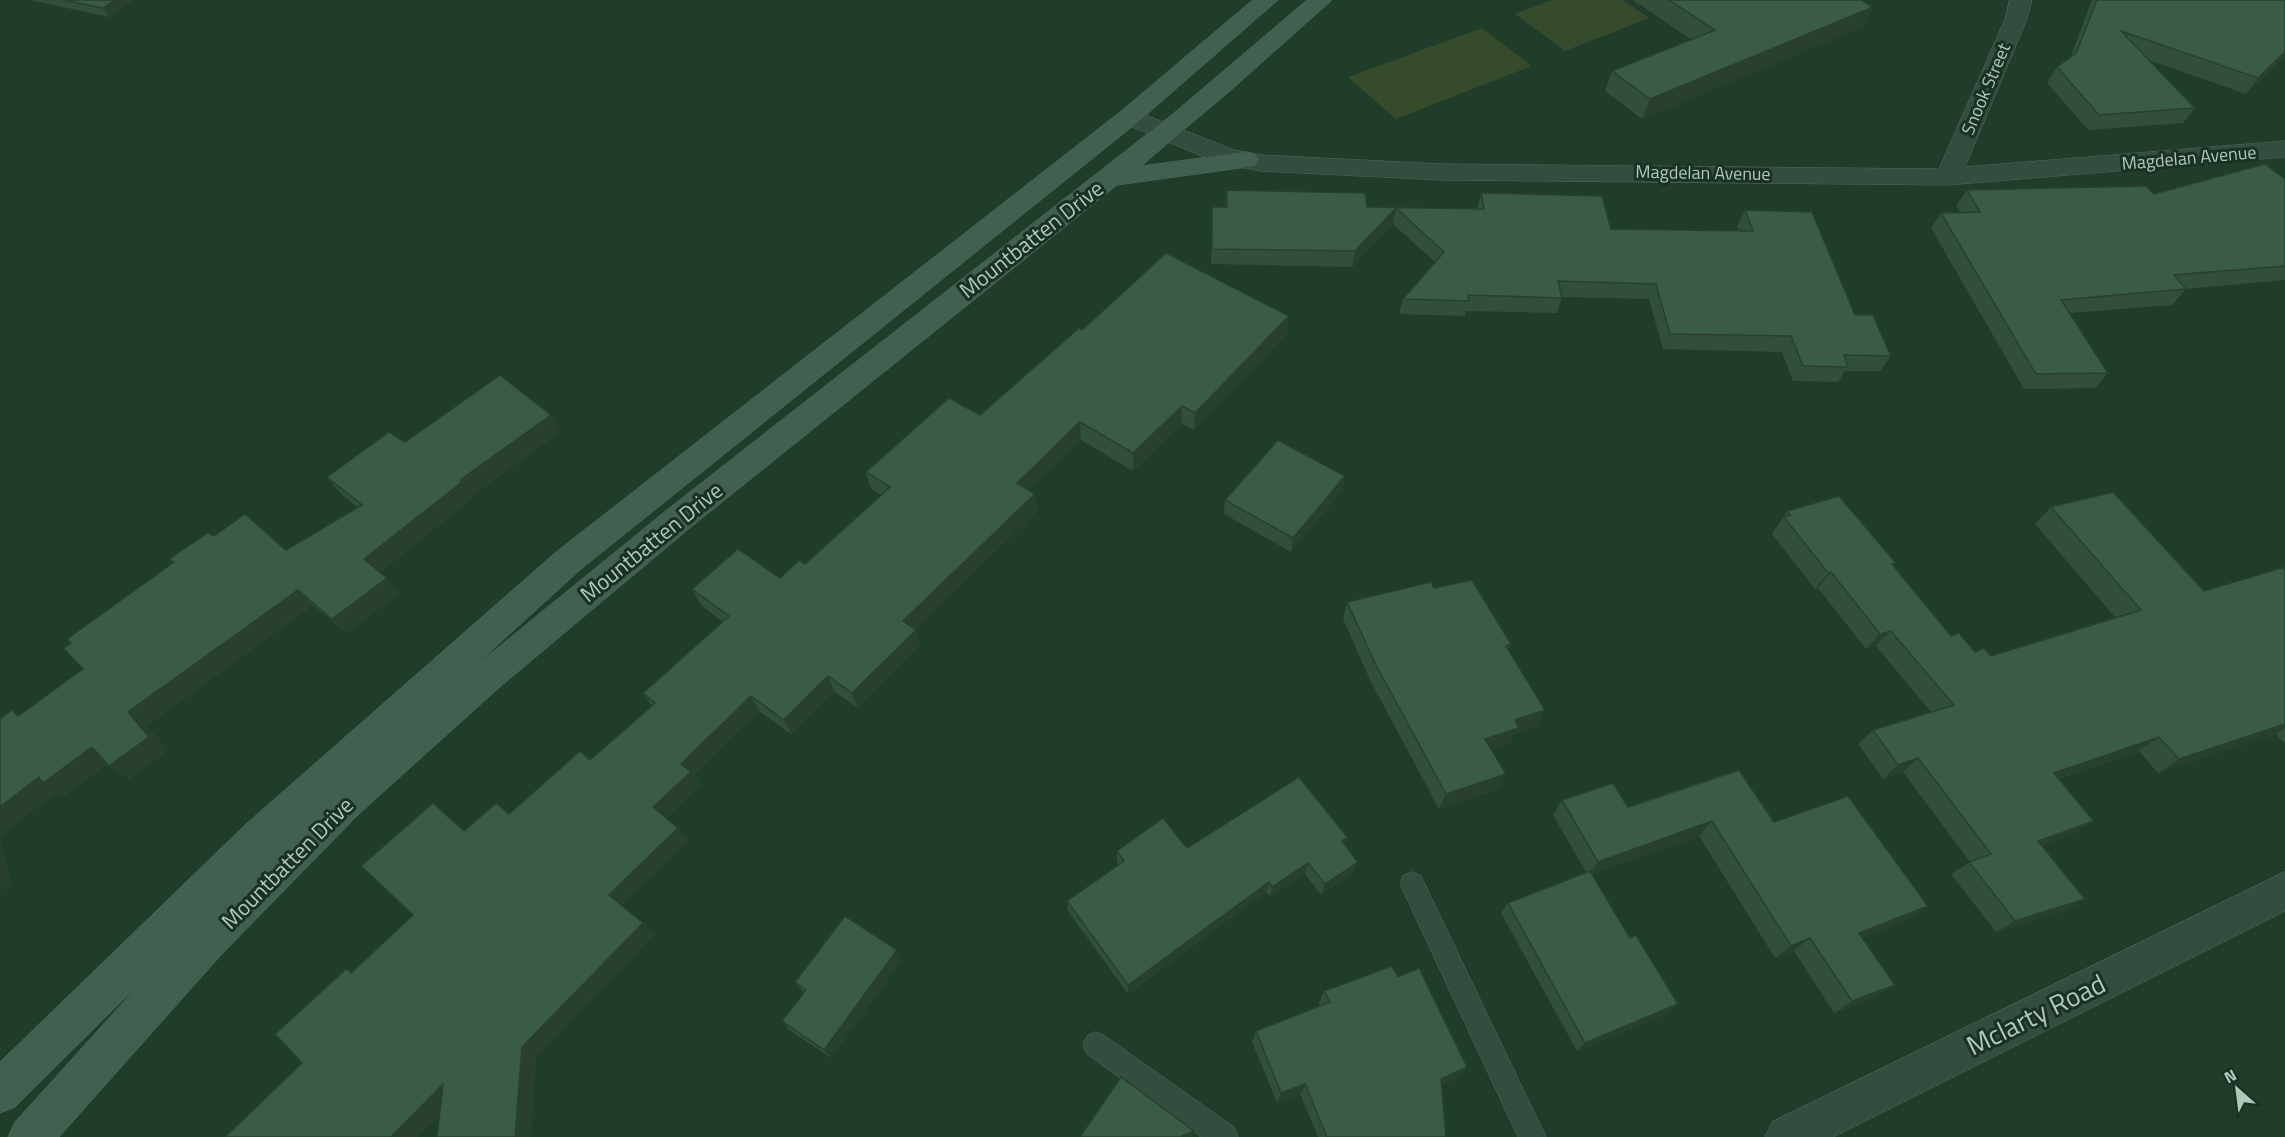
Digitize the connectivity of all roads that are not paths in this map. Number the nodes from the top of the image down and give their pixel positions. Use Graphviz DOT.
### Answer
graph roads {
  1 [pos="1267,0"];
  2 [pos="1320,0"];
  3 [pos="2021,0"];
  4 [pos="1129,117"];
  5 [pos="1165,133"];
  6 [pos="2285,149"];
  7 [pos="1246,160"];
  8 [pos="1948,177"];
  9 [pos="1109,178"];
  10 [pos="1413,884"];
  11 [pos="2285,891"];
  12 [pos="1096,1045"];
  13 [pos="0,1092"];
  14 [pos="30,1137"];
  15 [pos="1224,1137"];
  16 [pos="1532,1137"];
  17 [pos="1787,1137"];
  1 -- 4 [label="main road, Mountbatten Drive"];
  2 -- 5 [label="main road, Mountbatten Drive"];
  3 -- 8 [label="street, Snook Street"];
  4 -- 5 [label="street, Magdelan Avenue"];
  4 -- 13 [label="main road, Mountbatten Drive"];
  5 -- 7 [label="street, Magdelan Avenue"];
  5 -- 9 [label="main road, Mountbatten Drive"];
  6 -- 8 [label="street, Magdelan Avenue"];
  7 -- 8 [label="street, Magdelan Avenue"];
  7 -- 9 [label="main road"];
  9 -- 14 [label="main road, Mountbatten Drive"];
  10 -- 16 [label="lane"];
  11 -- 17 [label="street, Mclarty Road"];
  12 -- 15 [label="lane"];
}
